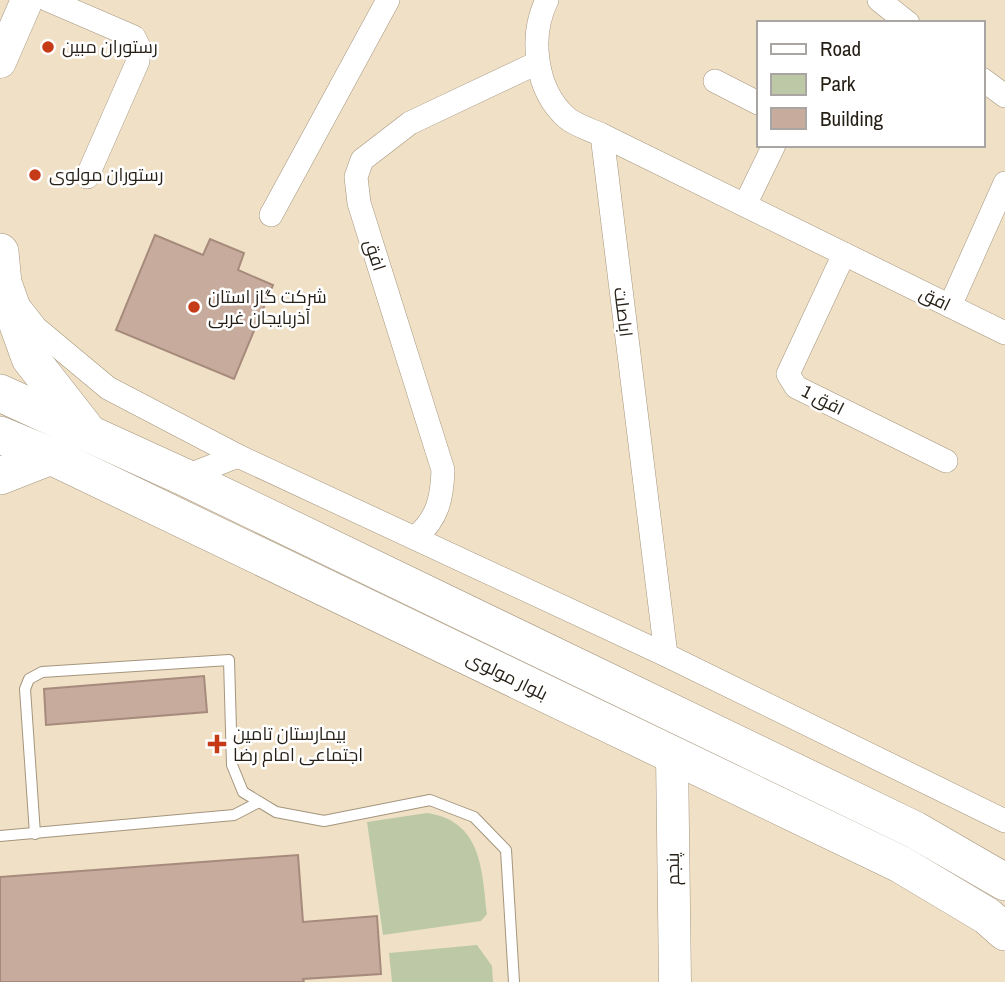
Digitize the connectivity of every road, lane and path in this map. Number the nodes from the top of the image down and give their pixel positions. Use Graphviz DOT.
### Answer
graph roads {
  1 [pos="27,0"];
  2 [pos="48,0"];
  3 [pos="388,0"];
  4 [pos="547,0"];
  5 [pos="879,0"];
  6 [pos="905,21"];
  7 [pos="0,62"];
  8 [pos="537,63"];
  9 [pos="984,80"];
  10 [pos="715,82"];
  11 [pos="1005,96"];
  12 [pos="757,103"];
  13 [pos="601,135"];
  14 [pos="774,147"];
  15 [pos="87,177"];
  16 [pos="1005,183"];
  17 [pos="745,205"];
  18 [pos="271,215"];
  19 [pos="844,254"];
  20 [pos="2,268"];
  21 [pos="950,306"];
  22 [pos="1005,333"];
  23 [pos="0,393"];
  24 [pos="89,434"];
  25 [pos="0,435"];
  26 [pos="51,456"];
  27 [pos="238,456"];
  28 [pos="946,461"];
  29 [pos="0,476"];
  30 [pos="184,477"];
  31 [pos="416,537"];
  32 [pos="666,655"];
  33 [pos="672,755"];
  34 [pos="259,802"];
  35 [pos="1002,812"];
  36 [pos="915,830"];
  37 [pos="35,834"];
  38 [pos="0,836"];
  39 [pos="900,864"];
  40 [pos="1005,882"];
  41 [pos="1005,932"];
  42 [pos="514,982"];
  43 [pos="675,982"];
  1 -- 7 [label="street"];
  2 -- 15 [label="street"];
  3 -- 18 [label="street"];
  4 -- 8 [label="street"];
  5 -- 6 [label="street"];
  8 -- 13 [label="street"];
  8 -- 31 [label="street, افق"];
  9 -- 11 [label="street"];
  10 -- 12 [label="street"];
  13 -- 17 [label="street, افق"];
  13 -- 32 [label="street, اباصلت"];
  14 -- 17 [label="street"];
  16 -- 21 [label="street"];
  17 -- 19 [label="street, افق"];
  19 -- 21 [label="street, افق"];
  19 -- 28 [label="street, افق 1"];
  20 -- 24 [label="main road"];
  20 -- 27 [label="street"];
  21 -- 22 [label="street, افق"];
  23 -- 24 [label="main road"];
  24 -- 30 [label="main road"];
  25 -- 26 [label="main road, بلوار مولوی"];
  26 -- 29 [label="main road"];
  26 -- 33 [label="main road, بلوار مولوی"];
  27 -- 30 [label="street"];
  27 -- 31 [label="street"];
  30 -- 36 [label="main road"];
  31 -- 32 [label="street"];
  32 -- 35 [label="street"];
  33 -- 39 [label="main road, بلوار مولوی"];
  33 -- 43 [label="street, پنجم"];
  34 -- 37 [label="lane"];
  34 -- 37 [label="lane"];
  34 -- 42 [label="lane"];
  36 -- 39 [label="main road"];
  36 -- 40 [label="main road"];
  37 -- 38 [label="lane"];
  39 -- 41 [label="main road, بلوار مولوی"];
}
